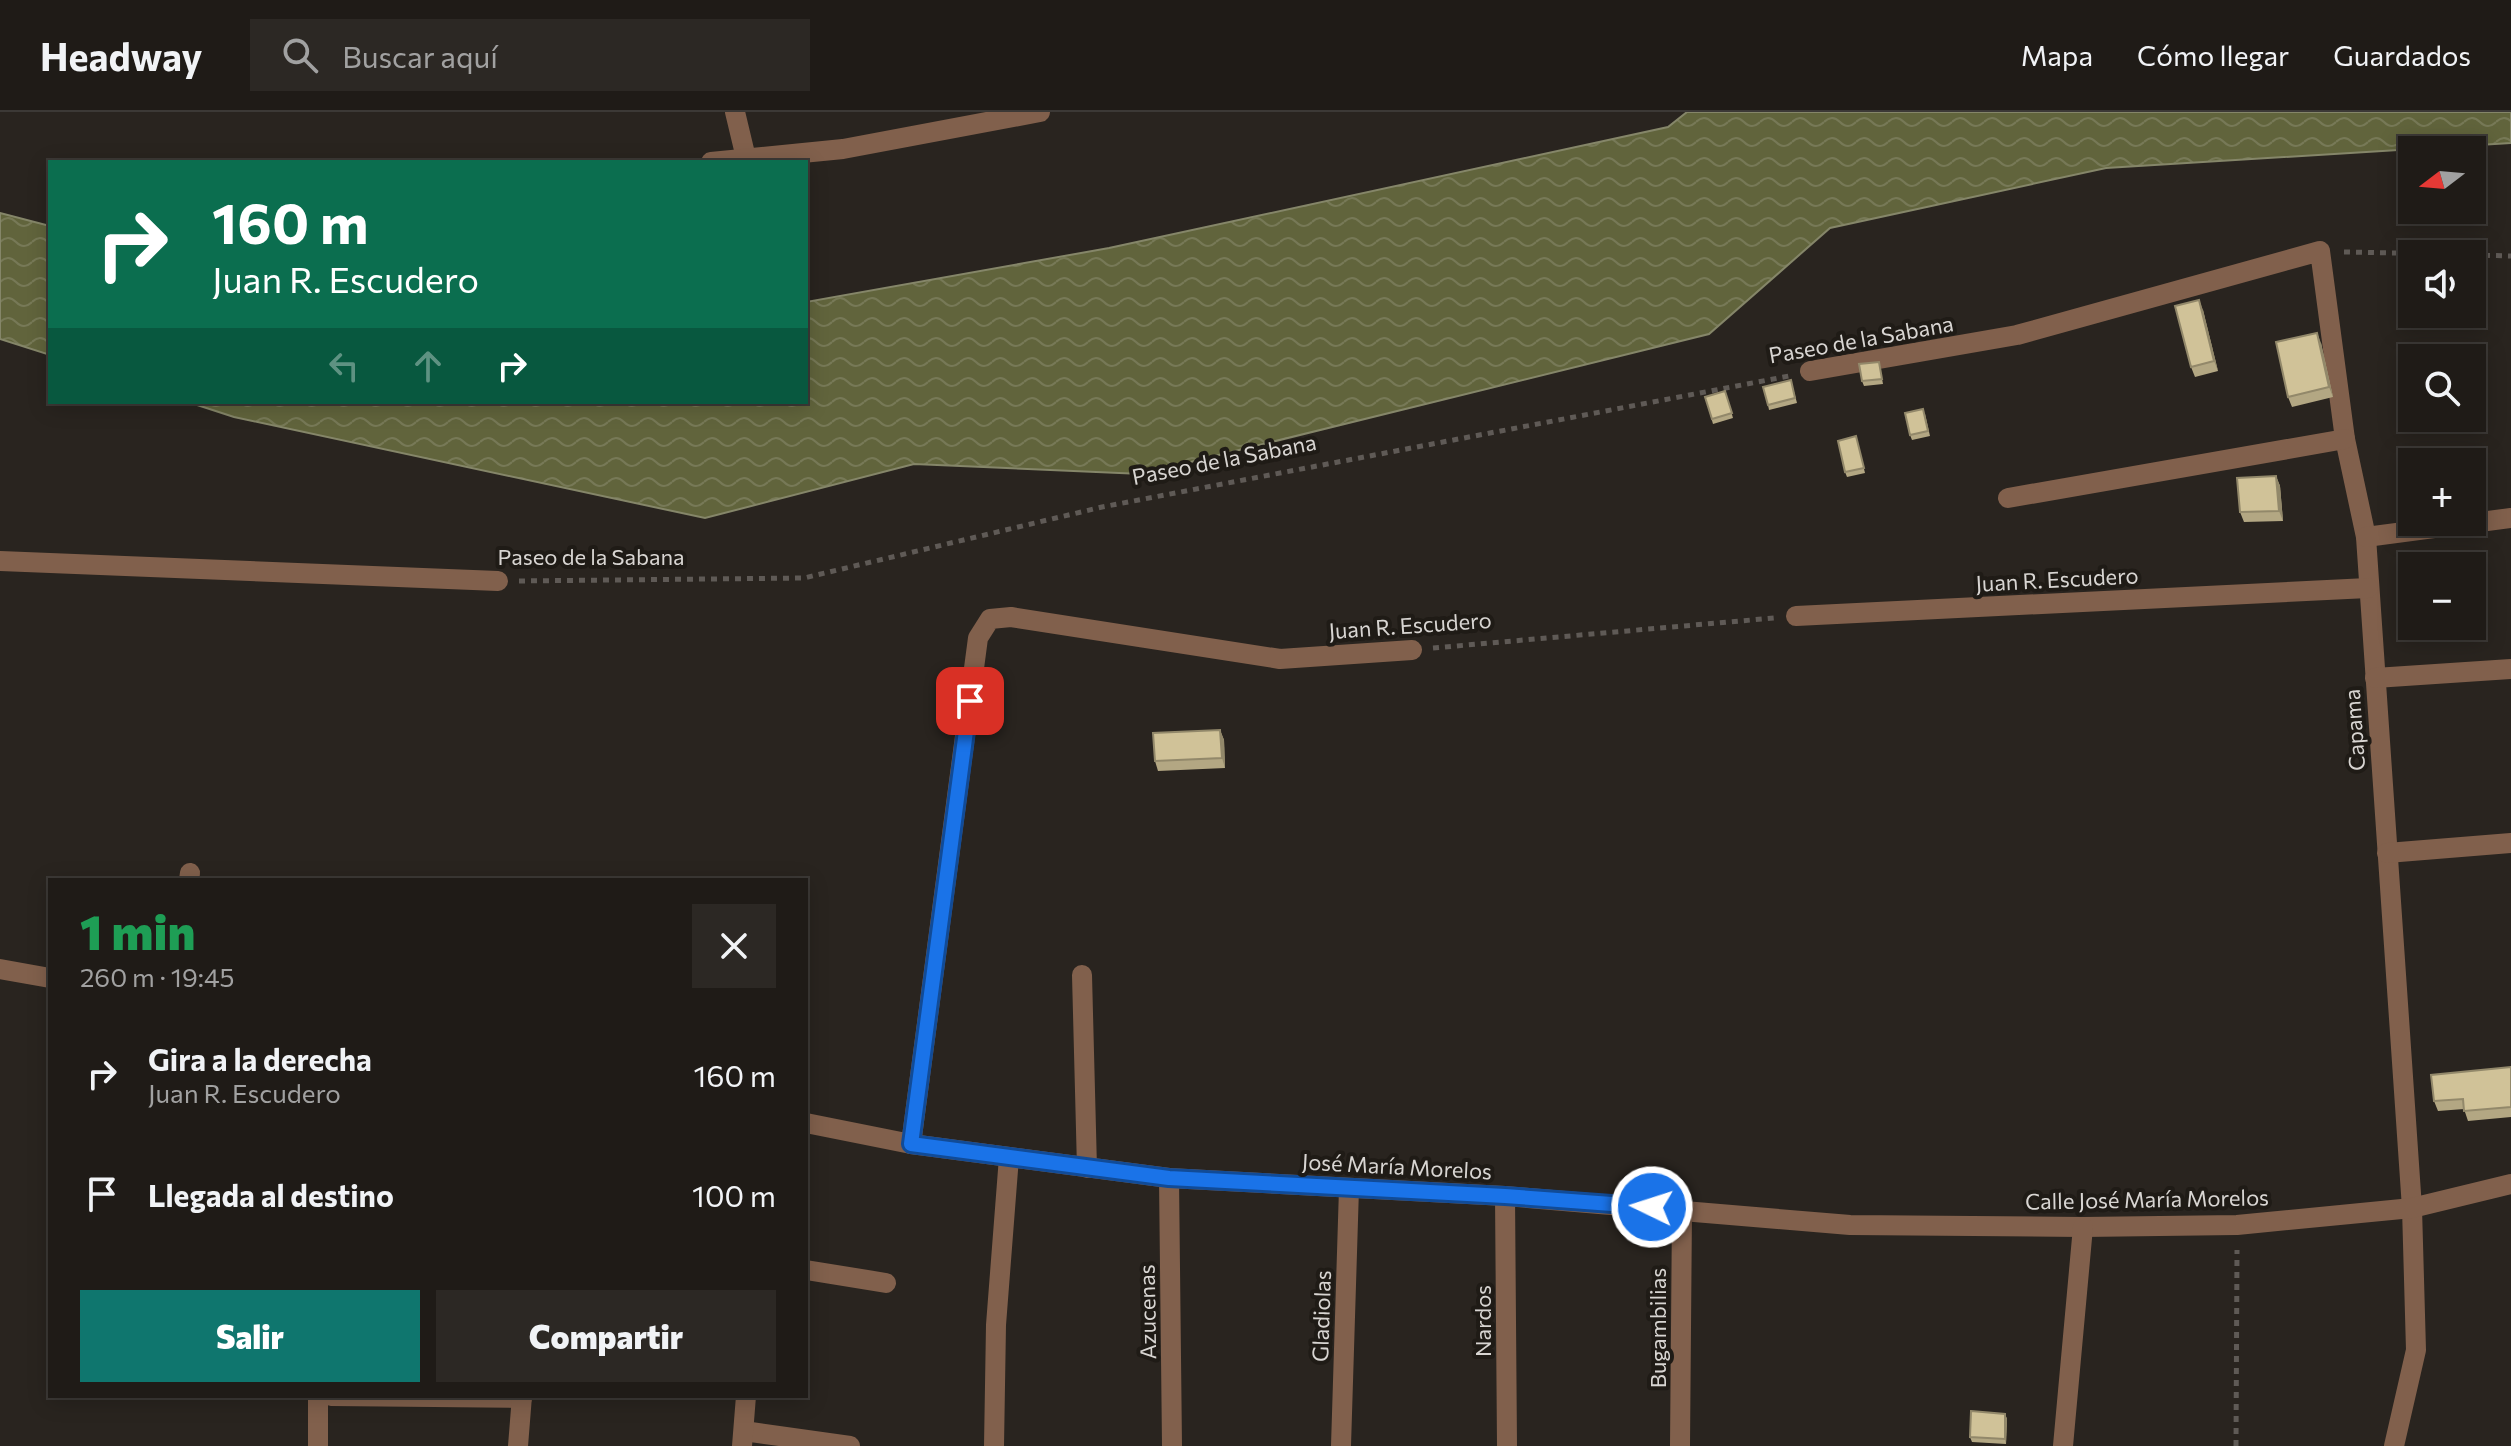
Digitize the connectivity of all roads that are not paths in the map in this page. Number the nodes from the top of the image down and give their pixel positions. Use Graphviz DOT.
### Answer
graph roads {
  1 [pos="735,112"];
  2 [pos="1040,112"];
  3 [pos="746,158"];
  4 [pos="728,160"];
  5 [pos="2320,251"];
  6 [pos="1810,371"];
  7 [pos="2345,439"];
  8 [pos="2008,498"];
  9 [pos="2511,518"];
  10 [pos="2366,537"];
  11 [pos="0,561"];
  12 [pos="498,581"];
  13 [pos="2368,588"];
  14 [pos="1796,616"];
  15 [pos="1412,650"];
  16 [pos="2511,669"];
  17 [pos="2375,678"];
  18 [pos="2511,843"];
  19 [pos="2387,853"];
  20 [pos="0,969"];
  21 [pos="1082,975"];
  22 [pos="48,978"];
  23 [pos="808,1123"];
  24 [pos="911,1144"];
  25 [pos="1009,1157"];
  26 [pos="1087,1168"];
  27 [pos="1169,1178"];
  28 [pos="2511,1184"];
  29 [pos="1349,1188"];
  30 [pos="1505,1196"];
  31 [pos="2412,1208"];
  32 [pos="1682,1210"];
  33 [pos="1882,1226"];
  34 [pos="2083,1227"];
  35 [pos="808,1270"];
  36 [pos="886,1283"];
  37 [pos="318,1398"];
  38 [pos="522,1398"];
  39 [pos="746,1398"];
  40 [pos="743,1438"];
  41 [pos="318,1446"];
  42 [pos="518,1446"];
  43 [pos="850,1446"];
  44 [pos="994,1446"];
  45 [pos="1172,1446"];
  46 [pos="1341,1446"];
  47 [pos="1507,1446"];
  48 [pos="1680,1446"];
  49 [pos="2063,1446"];
  50 [pos="2394,1446"];
  1 -- 3 [label="street"];
  2 -- 3 [label="street"];
  3 -- 4 [label="street"];
  5 -- 6 [label="street, Paseo de la Sabana"];
  5 -- 7 [label="street, Capama"];
  7 -- 8 [label="street"];
  7 -- 10 [label="street, Capama"];
  9 -- 10 [label="street"];
  10 -- 13 [label="street, Capama"];
  11 -- 12 [label="street, Paseo de la Sabana"];
  13 -- 14 [label="street, Juan R. Escudero"];
  13 -- 17 [label="street, Capama"];
  15 -- 24 [label="street, Juan R. Escudero"];
  16 -- 17 [label="street"];
  17 -- 19 [label="street, Capama"];
  18 -- 19 [label="street"];
  19 -- 31 [label="street, Capama"];
  20 -- 22 [label="street"];
  21 -- 26 [label="street"];
  23 -- 24 [label="street, José María Morelos"];
  24 -- 25 [label="street, José María Morelos"];
  25 -- 26 [label="street, José María Morelos"];
  25 -- 44 [label="street"];
  26 -- 27 [label="street, José María Morelos"];
  27 -- 29 [label="street, José María Morelos"];
  27 -- 45 [label="street, Azucenas"];
  28 -- 31 [label="street, Calle José María Morelos"];
  29 -- 30 [label="street, José María Morelos"];
  29 -- 46 [label="street, Gladiolas"];
  30 -- 32 [label="street, José María Morelos"];
  30 -- 47 [label="street, Nardos"];
  31 -- 34 [label="street, Calle José María Morelos"];
  31 -- 50 [label="street, Capama"];
  32 -- 33 [label="street, José María Morelos"];
  32 -- 48 [label="street, Bugambilias"];
  33 -- 34 [label="street, Calle José María Morelos"];
  34 -- 49 [label="street"];
  35 -- 36 [label="street"];
  37 -- 41 [label="street"];
  38 -- 42 [label="street"];
  39 -- 40 [label="street"];
  40 -- 43 [label="street"];
}
